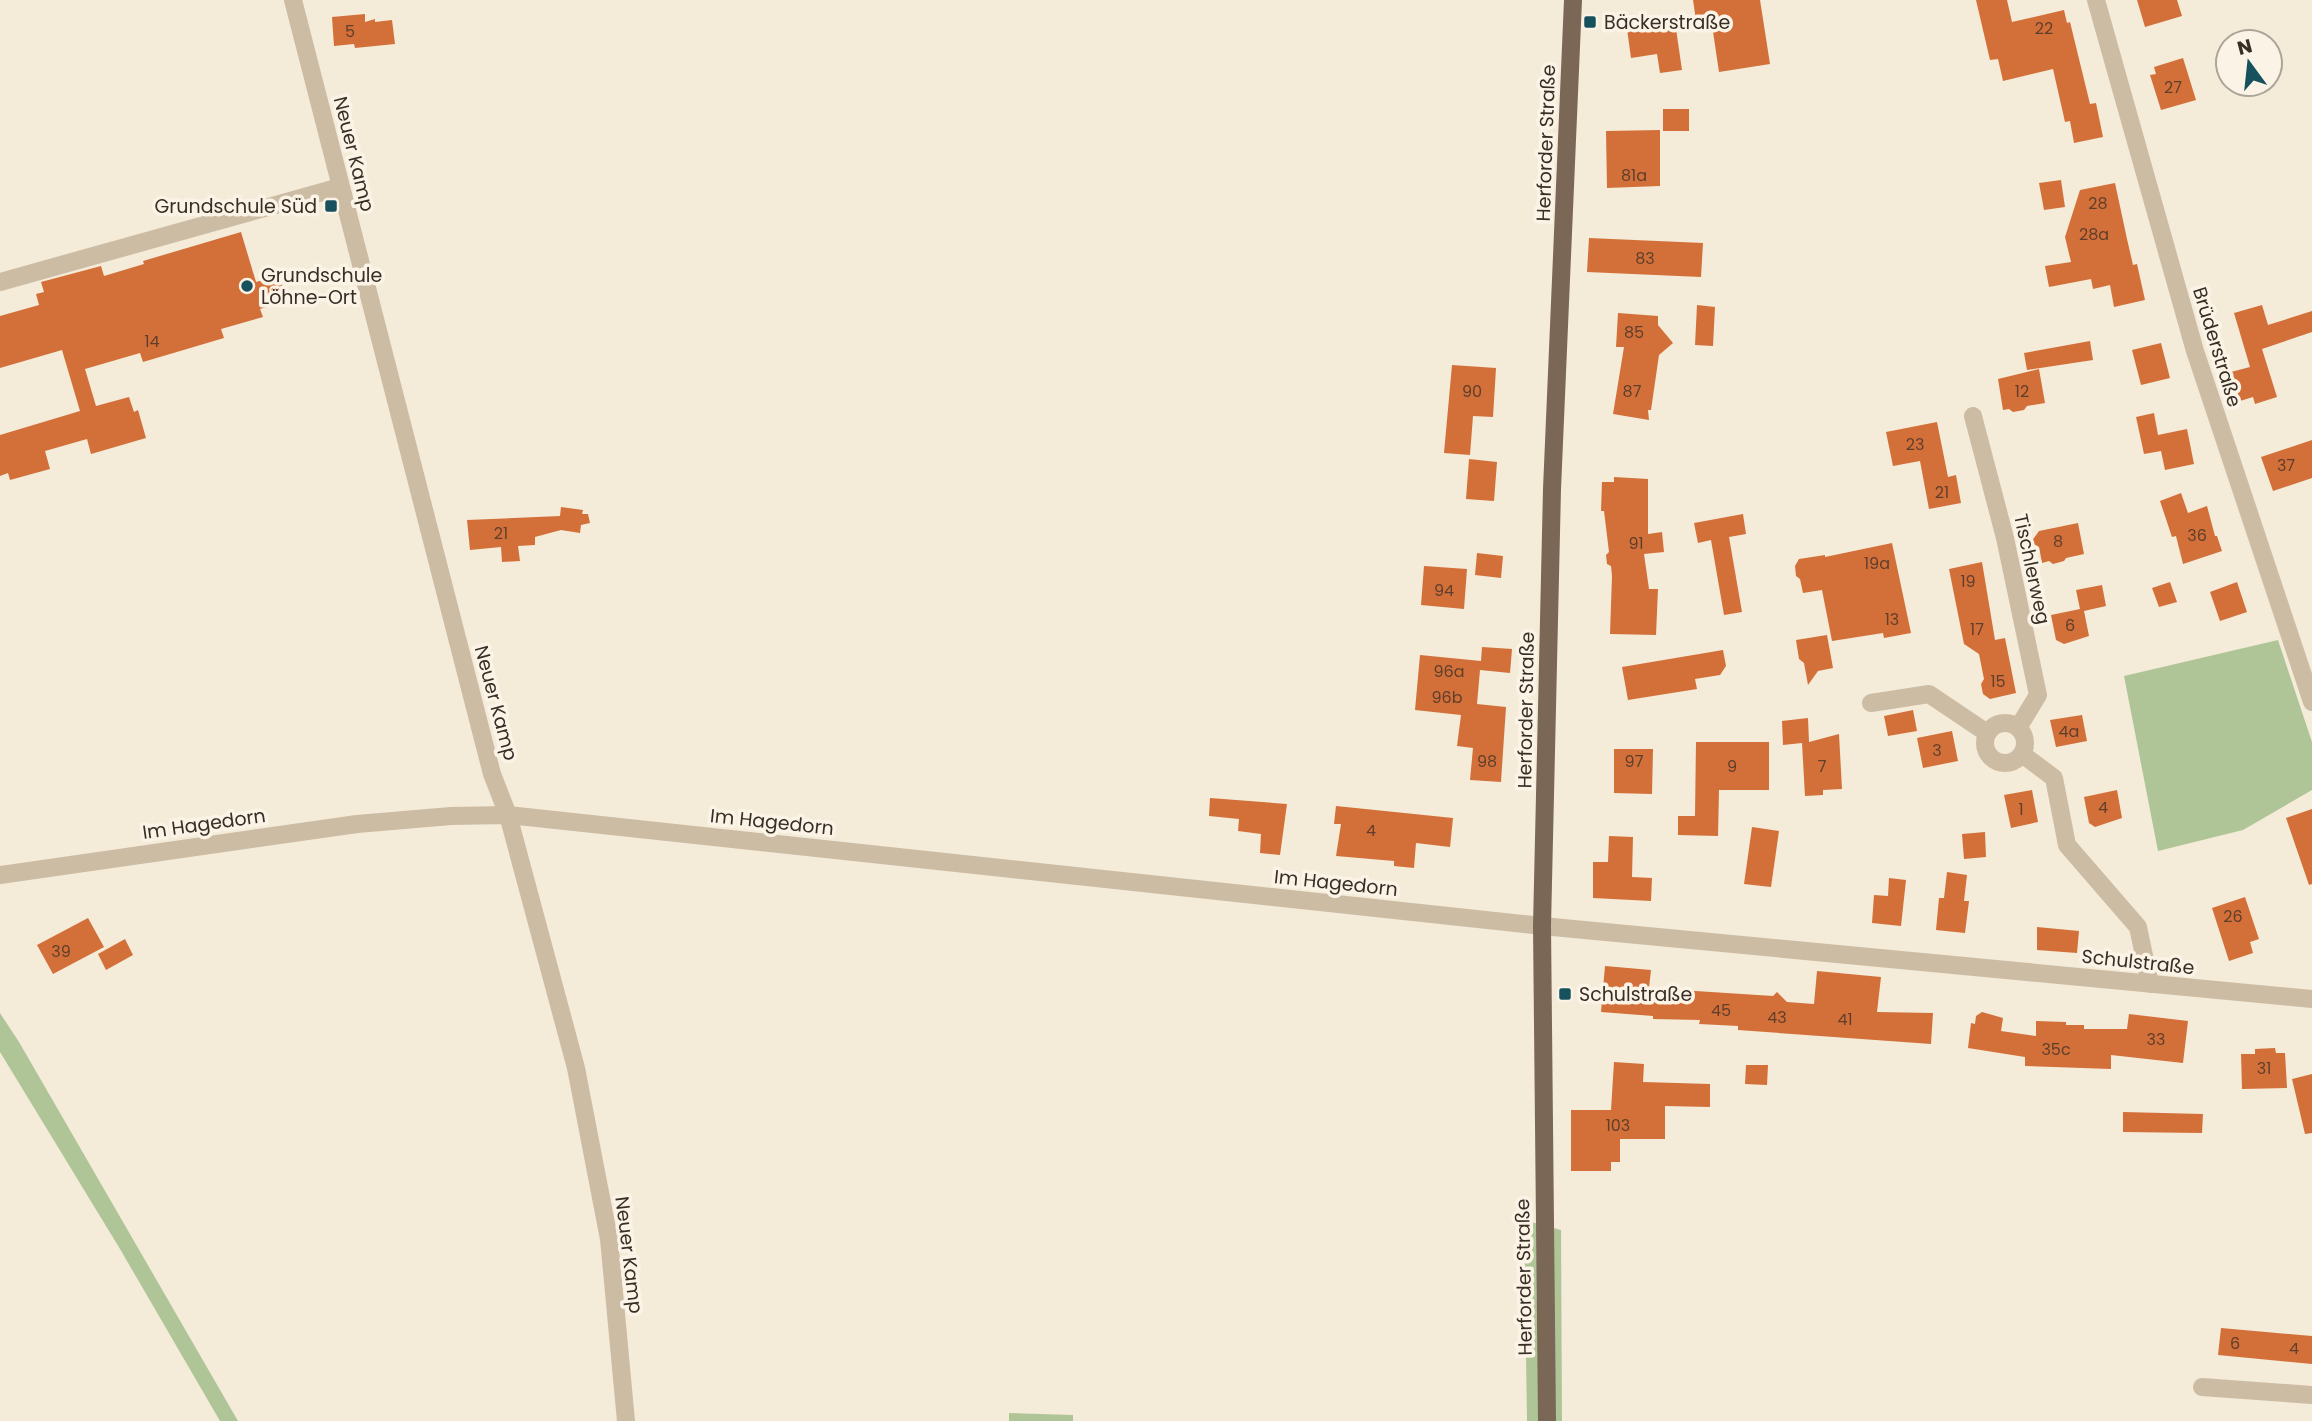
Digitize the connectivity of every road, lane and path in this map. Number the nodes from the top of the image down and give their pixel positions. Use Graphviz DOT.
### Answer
graph roads {
  1 [pos="293,0"];
  2 [pos="1573,0"];
  3 [pos="2096,0"];
  4 [pos="340,187"];
  5 [pos="0,282"];
  6 [pos="1973,416"];
  7 [pos="1871,702"];
  8 [pos="2312,702"];
  9 [pos="2018,728"];
  10 [pos="1987,733"];
  11 [pos="2022,754"];
  12 [pos="508,815"];
  13 [pos="0,875"];
  14 [pos="1542,926"];
  15 [pos="2150,984"];
  16 [pos="2312,999"];
  17 [pos="2202,1387"];
  18 [pos="2312,1395"];
  19 [pos="626,1421"];
  20 [pos="1547,1421"];
  1 -- 4 [label="street, Neuer Kamp"];
  2 -- 14 [label="main road, Herforder Straße"];
  3 -- 8 [label="street, Brüderstraße"];
  4 -- 5 [label="street"];
  4 -- 12 [label="street, Neuer Kamp"];
  6 -- 9 [label="street, Tischlerweg"];
  7 -- 10 [label="street"];
  9 -- 10 [label="street"];
  9 -- 11 [label="street"];
  10 -- 11 [label="street"];
  11 -- 15 [label="street"];
  12 -- 13 [label="street, Im Hagedorn"];
  12 -- 14 [label="street, Im Hagedorn"];
  12 -- 19 [label="street, Neuer Kamp"];
  14 -- 15 [label="street, Schulstraße"];
  14 -- 20 [label="main road, Herforder Straße"];
  15 -- 16 [label="street, Schulstraße"];
  17 -- 18 [label="street"];
}
